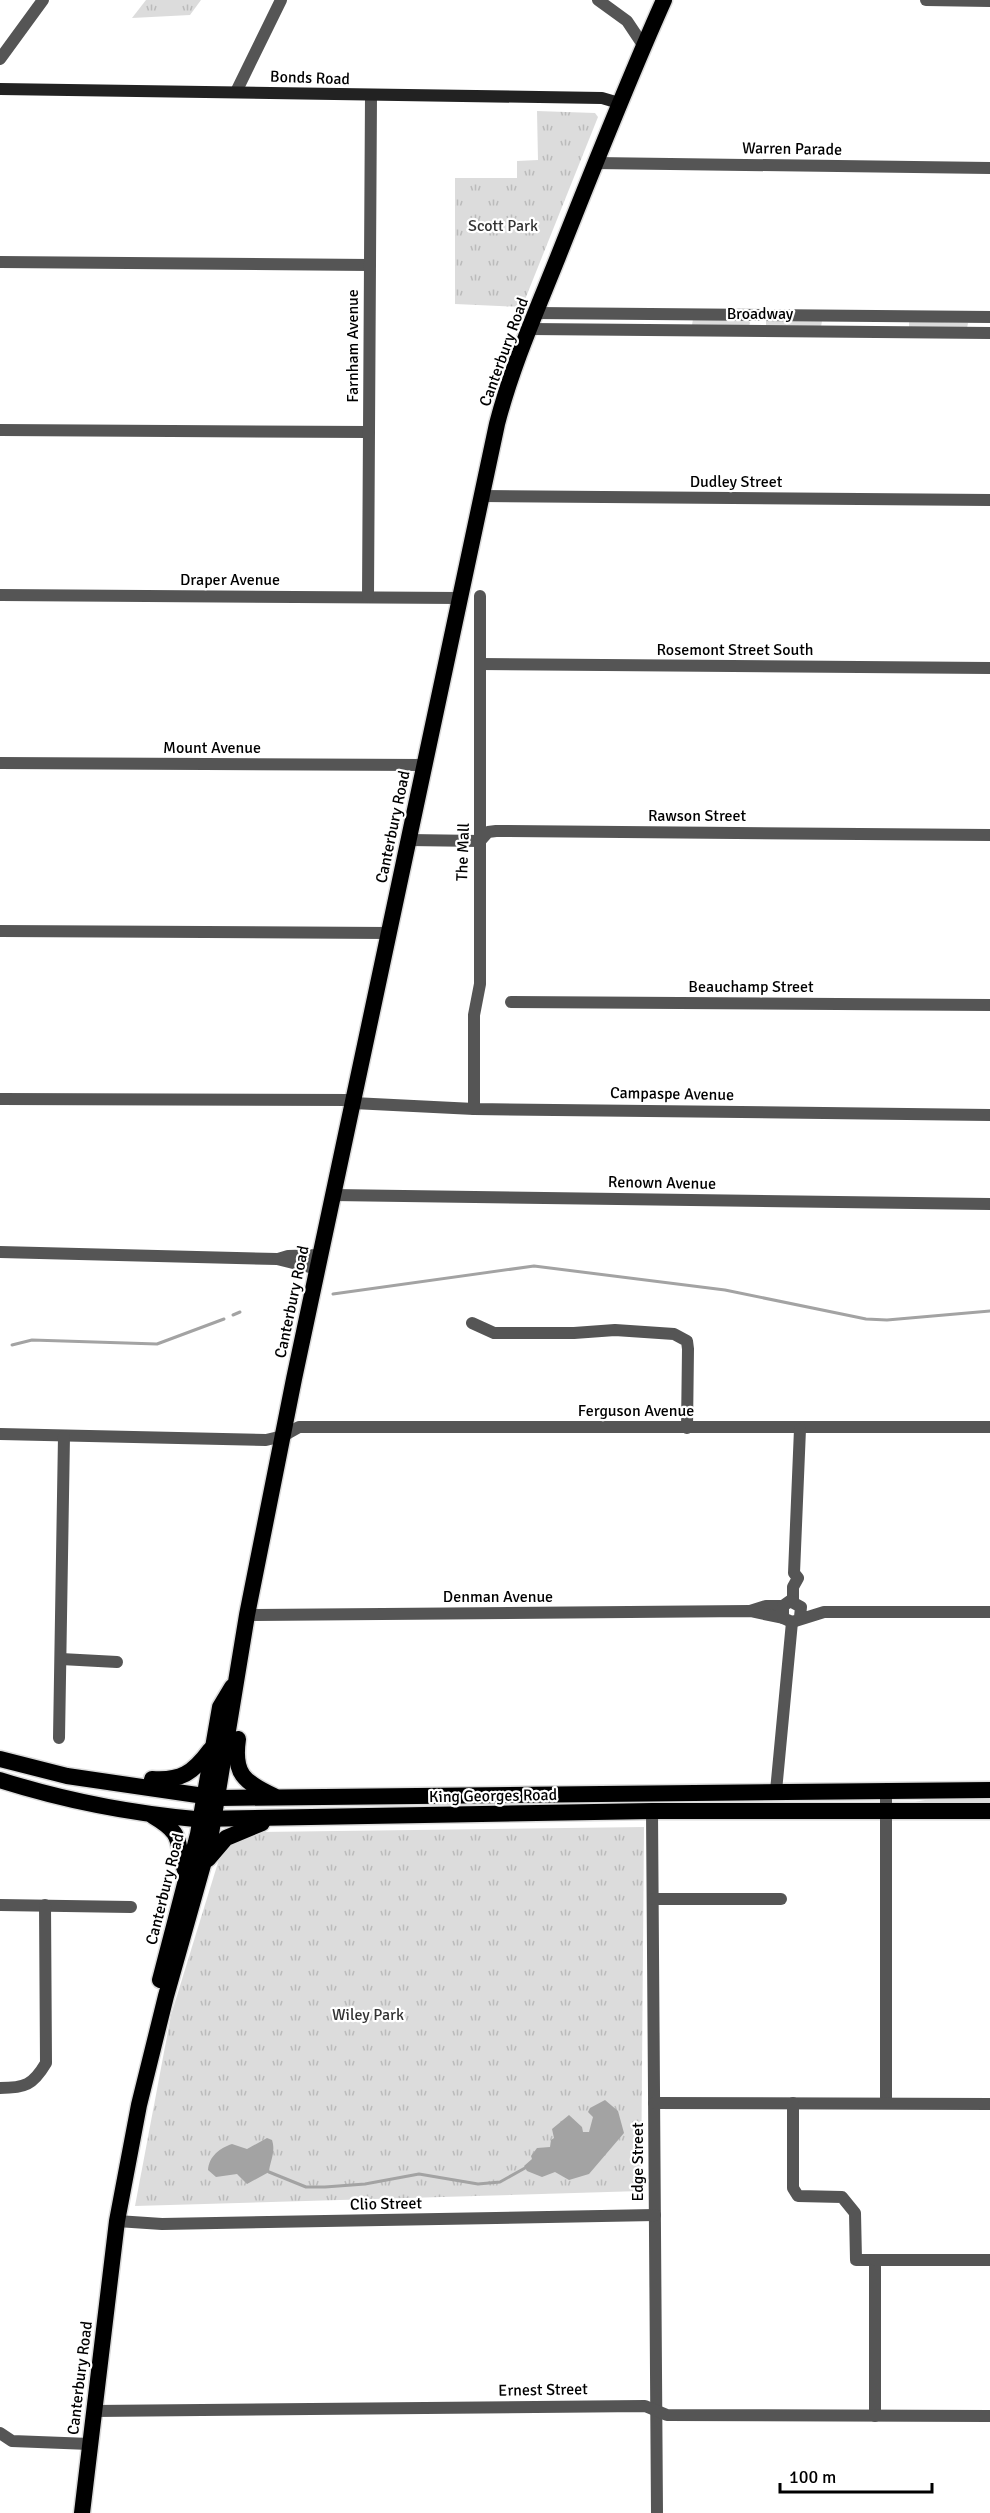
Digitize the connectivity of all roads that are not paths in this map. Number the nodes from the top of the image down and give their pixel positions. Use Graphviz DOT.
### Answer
graph roads {
  1 [pos="43,0"];
  2 [pos="281,0"];
  3 [pos="598,0"];
  4 [pos="664,0"];
  5 [pos="926,0"];
  6 [pos="990,1"];
  7 [pos="643,45"];
  8 [pos="0,59"];
  9 [pos="0,89"];
  10 [pos="236,92"];
  11 [pos="371,96"];
  12 [pos="619,103"];
  13 [pos="594,164"];
  14 [pos="990,168"];
  15 [pos="0,262"];
  16 [pos="370,265"];
  17 [pos="536,313"];
  18 [pos="990,317"];
  19 [pos="530,329"];
  20 [pos="990,333"];
  21 [pos="0,430"];
  22 [pos="369,432"];
  23 [pos="482,496"];
  24 [pos="990,500"];
  25 [pos="0,595"];
  26 [pos="480,596"];
  27 [pos="368,597"];
  28 [pos="460,598"];
  29 [pos="480,664"];
  30 [pos="990,668"];
  31 [pos="0,763"];
  32 [pos="424,765"];
  33 [pos="990,835"];
  34 [pos="409,840"];
  35 [pos="480,841"];
  36 [pos="0,930"];
  37 [pos="389,933"];
  38 [pos="511,1002"];
  39 [pos="990,1005"];
  40 [pos="0,1099"];
  41 [pos="353,1101"];
  42 [pos="474,1109"];
  43 [pos="990,1115"];
  44 [pos="333,1195"];
  45 [pos="990,1204"];
  46 [pos="0,1252"];
  47 [pos="319,1262"];
  48 [pos="472,1323"];
  49 [pos="990,1427"];
  50 [pos="687,1428"];
  51 [pos="800,1429"];
  52 [pos="0,1434"];
  53 [pos="283,1436"];
  54 [pos="64,1437"];
  55 [pos="792,1612"];
  56 [pos="990,1612"];
  57 [pos="247,1615"];
  58 [pos="62,1659"];
  59 [pos="117,1662"];
  60 [pos="234,1684"];
  61 [pos="59,1738"];
  62 [pos="212,1747"];
  63 [pos="0,1759"];
  64 [pos="0,1780"];
  65 [pos="103,1782"];
  66 [pos="886,1790"];
  67 [pos="990,1790"];
  68 [pos="776,1791"];
  69 [pos="210,1797"];
  70 [pos="277,1798"];
  71 [pos="886,1810"];
  72 [pos="990,1810"];
  73 [pos="652,1811"];
  74 [pos="148,1812"];
  75 [pos="276,1818"];
  76 [pos="207,1819"];
  77 [pos="204,1865"];
  78 [pos="188,1878"];
  79 [pos="653,1899"];
  80 [pos="781,1899"];
  81 [pos="0,1905"];
  82 [pos="45,1905"];
  83 [pos="131,1907"];
  84 [pos="0,2088"];
  85 [pos="654,2103"];
  86 [pos="793,2103"];
  87 [pos="886,2103"];
  88 [pos="990,2104"];
  89 [pos="139,2105"];
  90 [pos="655,2215"];
  91 [pos="117,2221"];
  92 [pos="875,2260"];
  93 [pos="990,2260"];
  94 [pos="94,2411"];
  95 [pos="656,2411"];
  96 [pos="875,2416"];
  97 [pos="990,2416"];
  98 [pos="0,2433"];
  99 [pos="90,2444"];
  100 [pos="82,2513"];
  101 [pos="657,2513"];
  1 -- 8 [label="street"];
  2 -- 10 [label="street"];
  3 -- 7 [label="street"];
  4 -- 7 [label="highway, Canterbury Road"];
  5 -- 6 [label="street"];
  7 -- 12 [label="highway, Canterbury Road"];
  9 -- 10 [label="main road, Bonds Road"];
  10 -- 11 [label="main road, Bonds Road"];
  11 -- 12 [label="main road, Bonds Road"];
  11 -- 16 [label="street, Farnham Avenue"];
  12 -- 13 [label="highway, Canterbury Road"];
  13 -- 14 [label="street, Warren Parade"];
  13 -- 17 [label="highway, Canterbury Road"];
  15 -- 16 [label="street"];
  16 -- 22 [label="street, Farnham Avenue"];
  17 -- 18 [label="street, Broadway"];
  17 -- 19 [label="highway, Canterbury Road"];
  19 -- 20 [label="street, Broadway"];
  19 -- 23 [label="highway, Canterbury Road"];
  21 -- 22 [label="street"];
  22 -- 27 [label="street, Farnham Avenue"];
  23 -- 24 [label="street, Dudley Street"];
  23 -- 28 [label="highway, Canterbury Road"];
  25 -- 27 [label="street, Draper Avenue"];
  26 -- 29 [label="street, The Mall"];
  27 -- 28 [label="street, Draper Avenue"];
  28 -- 32 [label="highway, Canterbury Road"];
  29 -- 30 [label="street, Rosemont Street South"];
  29 -- 35 [label="street, The Mall"];
  31 -- 32 [label="street, Mount Avenue"];
  32 -- 34 [label="highway, Canterbury Road"];
  33 -- 35 [label="street, Rawson Street"];
  34 -- 35 [label="street, Rawson Street"];
  34 -- 37 [label="highway, Canterbury Road"];
  35 -- 42 [label="street, The Mall"];
  36 -- 37 [label="street"];
  37 -- 41 [label="highway, Canterbury Road"];
  38 -- 39 [label="street, Beauchamp Street"];
  40 -- 41 [label="street, Campaspe Avenue"];
  41 -- 42 [label="street, Campaspe Avenue"];
  41 -- 44 [label="highway, Canterbury Road"];
  42 -- 43 [label="street, Campaspe Avenue"];
  44 -- 45 [label="street, Renown Avenue"];
  44 -- 47 [label="highway, Canterbury Road"];
  46 -- 47 [label="street"];
  47 -- 53 [label="highway, Canterbury Road"];
  48 -- 50 [label="street"];
  49 -- 51 [label="street, Ferguson Avenue"];
  50 -- 51 [label="street, Ferguson Avenue"];
  50 -- 53 [label="street, Ferguson Avenue"];
  51 -- 55 [label="street"];
  52 -- 54 [label="street, Ferguson Avenue"];
  53 -- 54 [label="street, Ferguson Avenue"];
  53 -- 57 [label="highway, Canterbury Road"];
  54 -- 58 [label="street"];
  55 -- 56 [label="street, Denman Avenue"];
  55 -- 57 [label="street, Denman Avenue"];
  55 -- 68 [label="street"];
  57 -- 60 [label="highway, Canterbury Road"];
  58 -- 59 [label="street"];
  58 -- 61 [label="street"];
  60 -- 62 [label="highway, Canterbury Road"];
  60 -- 69 [label="highway, Canterbury Road"];
  60 -- 70 [label="highway"];
  62 -- 65 [label="highway"];
  62 -- 69 [label="highway, Canterbury Road"];
  63 -- 65 [label="highway, King Georges Road"];
  64 -- 74 [label="highway, King Georges Road"];
  65 -- 69 [label="highway, King Georges Road"];
  66 -- 67 [label="highway, King Georges Road"];
  66 -- 68 [label="highway, King Georges Road"];
  66 -- 71 [label="street"];
  68 -- 70 [label="highway, King Georges Road"];
  69 -- 70 [label="highway, King Georges Road"];
  69 -- 76 [label="highway, Canterbury Road"];
  71 -- 72 [label="highway, King Georges Road"];
  71 -- 73 [label="highway, King Georges Road"];
  71 -- 87 [label="street"];
  73 -- 75 [label="highway, King Georges Road"];
  73 -- 79 [label="street, Edge Street"];
  74 -- 76 [label="highway, King Georges Road"];
  74 -- 78 [label="highway"];
  75 -- 76 [label="highway, King Georges Road"];
  75 -- 77 [label="highway"];
  76 -- 77 [label="highway, Canterbury Road"];
  76 -- 78 [label="highway, Canterbury Road"];
  77 -- 89 [label="highway, Canterbury Road"];
  78 -- 89 [label="highway, Canterbury Road"];
  79 -- 80 [label="street"];
  79 -- 85 [label="street, Edge Street"];
  81 -- 82 [label="street"];
  82 -- 83 [label="street"];
  82 -- 84 [label="street"];
  85 -- 86 [label="street"];
  85 -- 90 [label="street, Edge Street"];
  86 -- 87 [label="street"];
  86 -- 92 [label="street"];
  87 -- 88 [label="street"];
  89 -- 91 [label="highway, Canterbury Road"];
  90 -- 91 [label="street, Clio Street"];
  90 -- 95 [label="street, Edge Street"];
  91 -- 94 [label="highway, Canterbury Road"];
  92 -- 93 [label="street"];
  92 -- 96 [label="street"];
  94 -- 95 [label="street, Ernest Street"];
  94 -- 99 [label="highway, Canterbury Road"];
  95 -- 96 [label="street, Ernest Street"];
  95 -- 101 [label="street, Edge Street"];
  96 -- 97 [label="street, Ernest Street"];
  98 -- 99 [label="street"];
  99 -- 100 [label="highway, Canterbury Road"];
}
